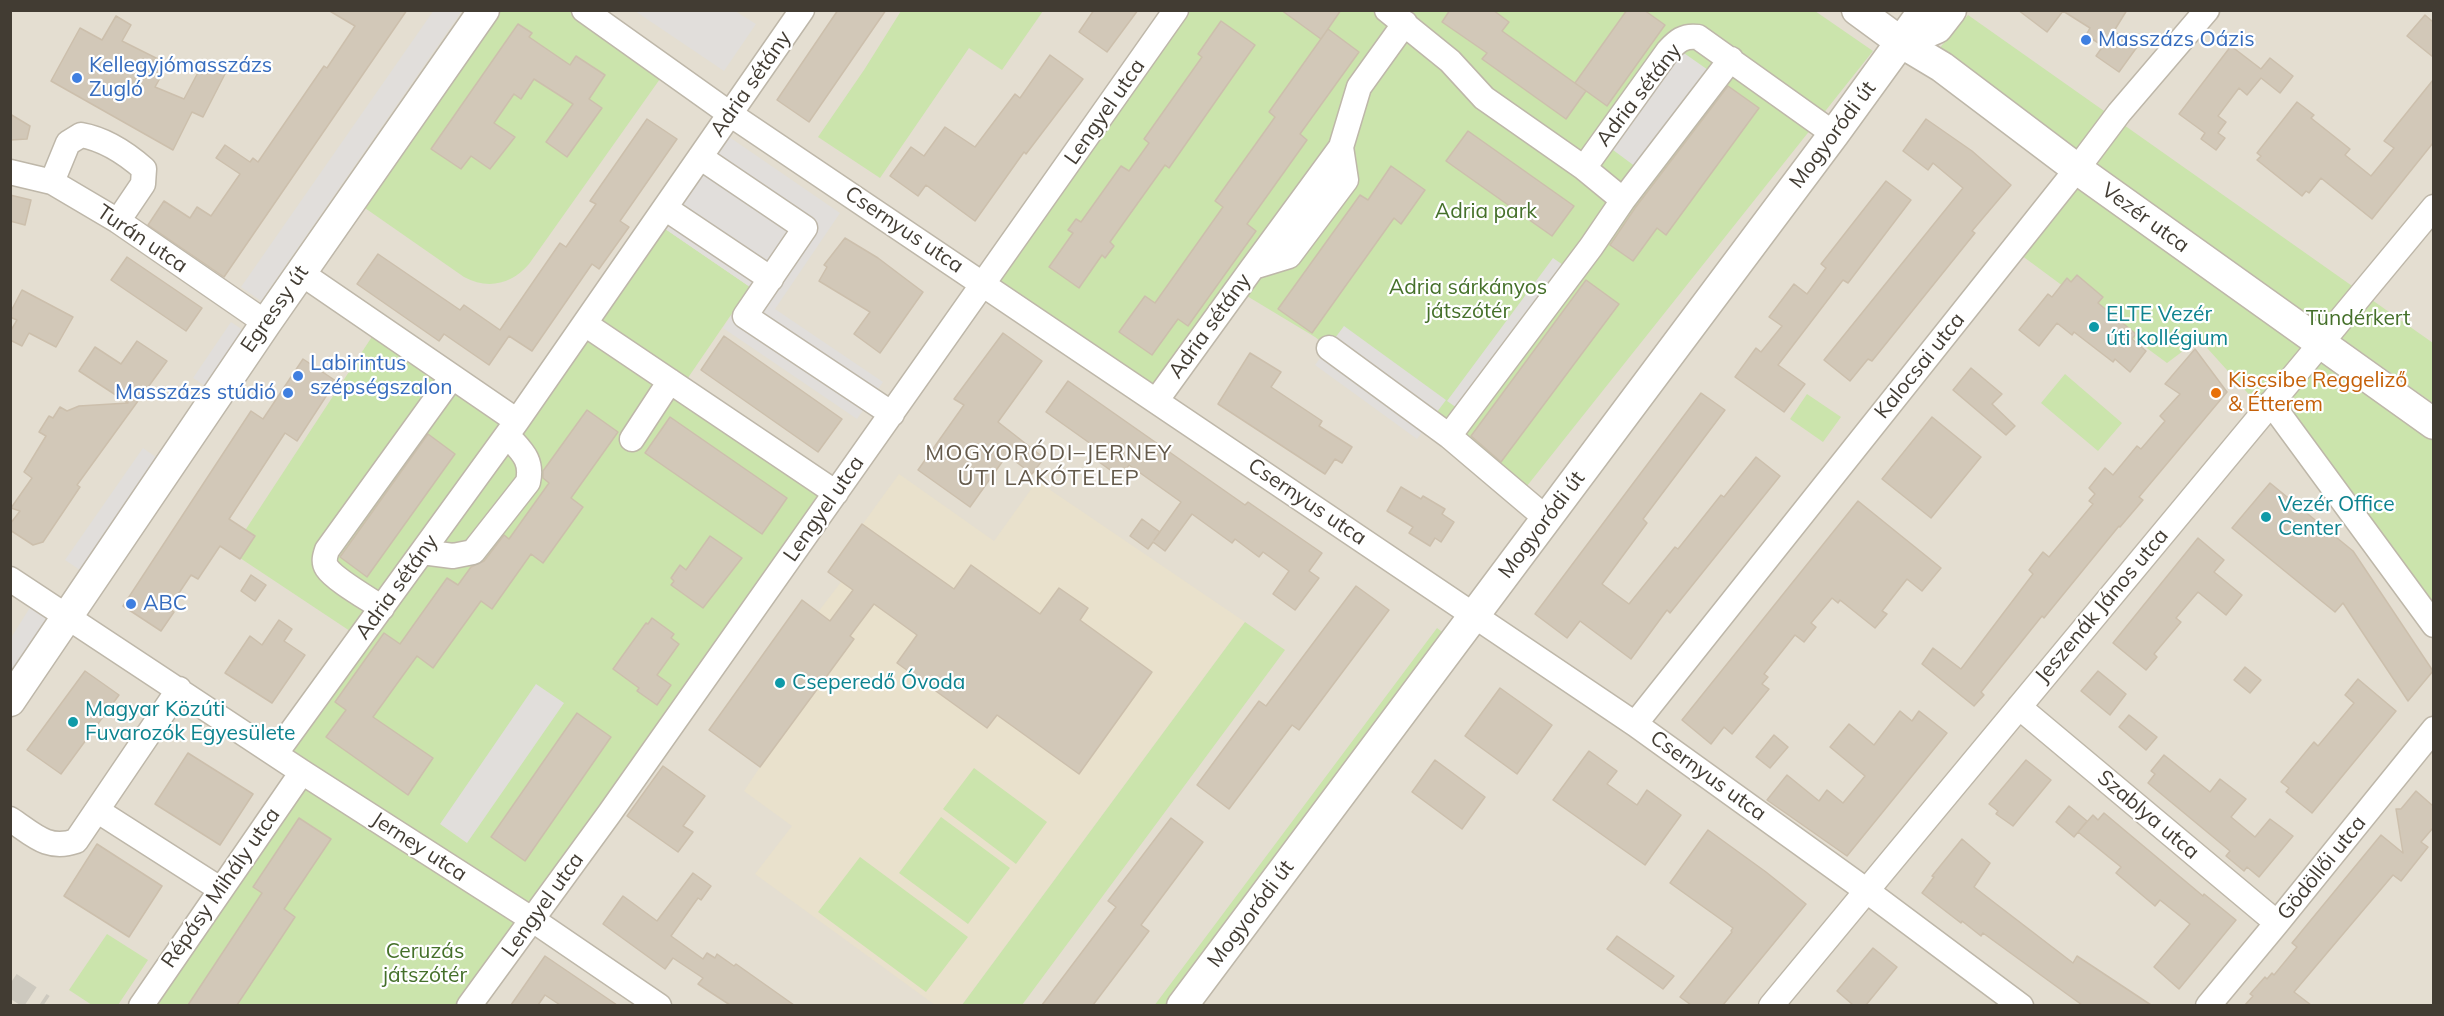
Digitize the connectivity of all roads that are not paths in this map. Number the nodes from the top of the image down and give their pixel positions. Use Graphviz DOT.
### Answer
graph roads {
  1 [pos="484,10"];
  2 [pos="584,10"];
  3 [pos="802,10"];
  4 [pos="1176,10"];
  5 [pos="1857,10"];
  6 [pos="1924,10"];
  7 [pos="1951,10"];
  8 [pos="2207,10"];
  9 [pos="1396,17"];
  10 [pos="1902,43"];
  11 [pos="1731,59"];
  12 [pos="730,114"];
  13 [pos="1834,134"];
  14 [pos="700,157"];
  15 [pos="1584,168"];
  16 [pos="2077,169"];
  17 [pos="10,172"];
  18 [pos="52,182"];
  19 [pos="1623,200"];
  20 [pos="2433,207"];
  21 [pos="665,208"];
  22 [pos="118,221"];
  23 [pos="301,273"];
  24 [pos="771,279"];
  25 [pos="983,284"];
  26 [pos="266,323"];
  27 [pos="585,324"];
  28 [pos="2319,344"];
  29 [pos="1329,348"];
  30 [pos="452,377"];
  31 [pos="670,381"];
  32 [pos="1156,401"];
  33 [pos="2271,403"];
  34 [pos="891,414"];
  35 [pos="2433,424"];
  36 [pos="512,428"];
  37 [pos="1449,436"];
  38 [pos="632,439"];
  39 [pos="836,493"];
  40 [pos="1546,519"];
  41 [pos="422,552"];
  42 [pos="10,579"];
  43 [pos="382,608"];
  44 [pos="1475,615"];
  45 [pos="68,616"];
  46 [pos="2433,625"];
  47 [pos="179,689"];
  48 [pos="10,700"];
  49 [pos="2019,707"];
  50 [pos="1635,724"];
  51 [pos="2433,729"];
  52 [pos="276,753"];
  53 [pos="302,771"];
  54 [pos="98,811"];
  55 [pos="10,819"];
  56 [pos="220,889"];
  57 [pos="1867,891"];
  58 [pos="533,920"];
  59 [pos="2277,923"];
  60 [pos="141,1005"];
  61 [pos="469,1005"];
  62 [pos="659,1005"];
  63 [pos="1182,1005"];
  64 [pos="1771,1005"];
  65 [pos="2021,1005"];
  66 [pos="2208,1005"];
  1 -- 23 [label="street, Egressy út"];
  2 -- 12 [label="street, Csernyus utca"];
  3 -- 12 [label="street, Adria sétány"];
  4 -- 25 [label="street, Lengyel utca"];
  5 -- 10 [label="street, Vezér utca"];
  6 -- 10 [label="street, Mogyoródi út"];
  7 -- 10 [label="street"];
  8 -- 16 [label="street, Kalocsai utca"];
  9 -- 15 [label="street, Adria sétány"];
  9 -- 32 [label="street, Adria sétány"];
  10 -- 13 [label="street, Mogyoródi út"];
  10 -- 16 [label="street, Vezér utca"];
  11 -- 13 [label="street, Adria sétány"];
  11 -- 15 [label="street, Adria sétány"];
  11 -- 19 [label="street"];
  12 -- 14 [label="street, Adria sétány"];
  12 -- 25 [label="street, Csernyus utca"];
  13 -- 40 [label="street, Mogyoródi út"];
  14 -- 21 [label="street, Adria sétány"];
  14 -- 24 [label="street, Adria sétány"];
  15 -- 19 [label="street, Adria sétány"];
  16 -- 28 [label="street, Vezér utca"];
  16 -- 50 [label="street, Kalocsai utca"];
  17 -- 18 [label="street, Turán utca"];
  18 -- 22 [label="street, Turán utca"];
  18 -- 22 [label="street"];
  19 -- 37 [label="street"];
  20 -- 28 [label="street, Jeszenák János utca"];
  21 -- 24 [label="street"];
  21 -- 27 [label="street, Adria sétány"];
  22 -- 26 [label="street, Turán utca"];
  23 -- 26 [label="street, Egressy út"];
  23 -- 30 [label="street"];
  24 -- 34 [label="street, Adria sétány"];
  25 -- 32 [label="street, Csernyus utca"];
  25 -- 34 [label="street, Lengyel utca"];
  26 -- 45 [label="street, Egressy út"];
  27 -- 31 [label="street"];
  27 -- 36 [label="street, Adria sétány"];
  28 -- 33 [label="street, Jeszenák János utca"];
  28 -- 35 [label="street, Vezér utca"];
  29 -- 37 [label="street"];
  30 -- 36 [label="street"];
  30 -- 43 [label="street"];
  31 -- 38 [label="street"];
  31 -- 39 [label="street"];
  32 -- 44 [label="street, Csernyus utca"];
  33 -- 46 [label="street"];
  33 -- 49 [label="street, Jeszenák János utca"];
  34 -- 39 [label="street, Lengyel utca"];
  36 -- 41 [label="street, Adria sétány"];
  36 -- 41 [label="street"];
  37 -- 40 [label="street"];
  39 -- 58 [label="street, Lengyel utca"];
  40 -- 44 [label="street, Mogyoródi út"];
  41 -- 43 [label="street, Adria sétány"];
  42 -- 45 [label="street, Jerney utca"];
  43 -- 52 [label="street, Adria sétány"];
  44 -- 50 [label="street, Csernyus utca"];
  44 -- 63 [label="street, Mogyoródi út"];
  45 -- 47 [label="street, Jerney utca"];
  45 -- 48 [label="street, Egressy út"];
  47 -- 52 [label="street, Jerney utca"];
  47 -- 54 [label="street"];
  49 -- 57 [label="street, Jeszenák János utca"];
  49 -- 59 [label="street, Szablya utca"];
  50 -- 57 [label="street, Csernyus utca"];
  51 -- 59 [label="street, Gödöllői utca"];
  52 -- 53 [label="street, Jerney utca"];
  53 -- 56 [label="street, Répásy Mihály utca"];
  53 -- 58 [label="street, Jerney utca"];
  54 -- 55 [label="street"];
  54 -- 56 [label="street"];
  56 -- 60 [label="street, Répásy Mihály utca"];
  57 -- 64 [label="street, Jeszenák János utca"];
  57 -- 65 [label="street, Csernyus utca"];
  58 -- 61 [label="street, Lengyel utca"];
  58 -- 62 [label="street, Jerney utca"];
  59 -- 66 [label="street, Gödöllői utca"];
}
